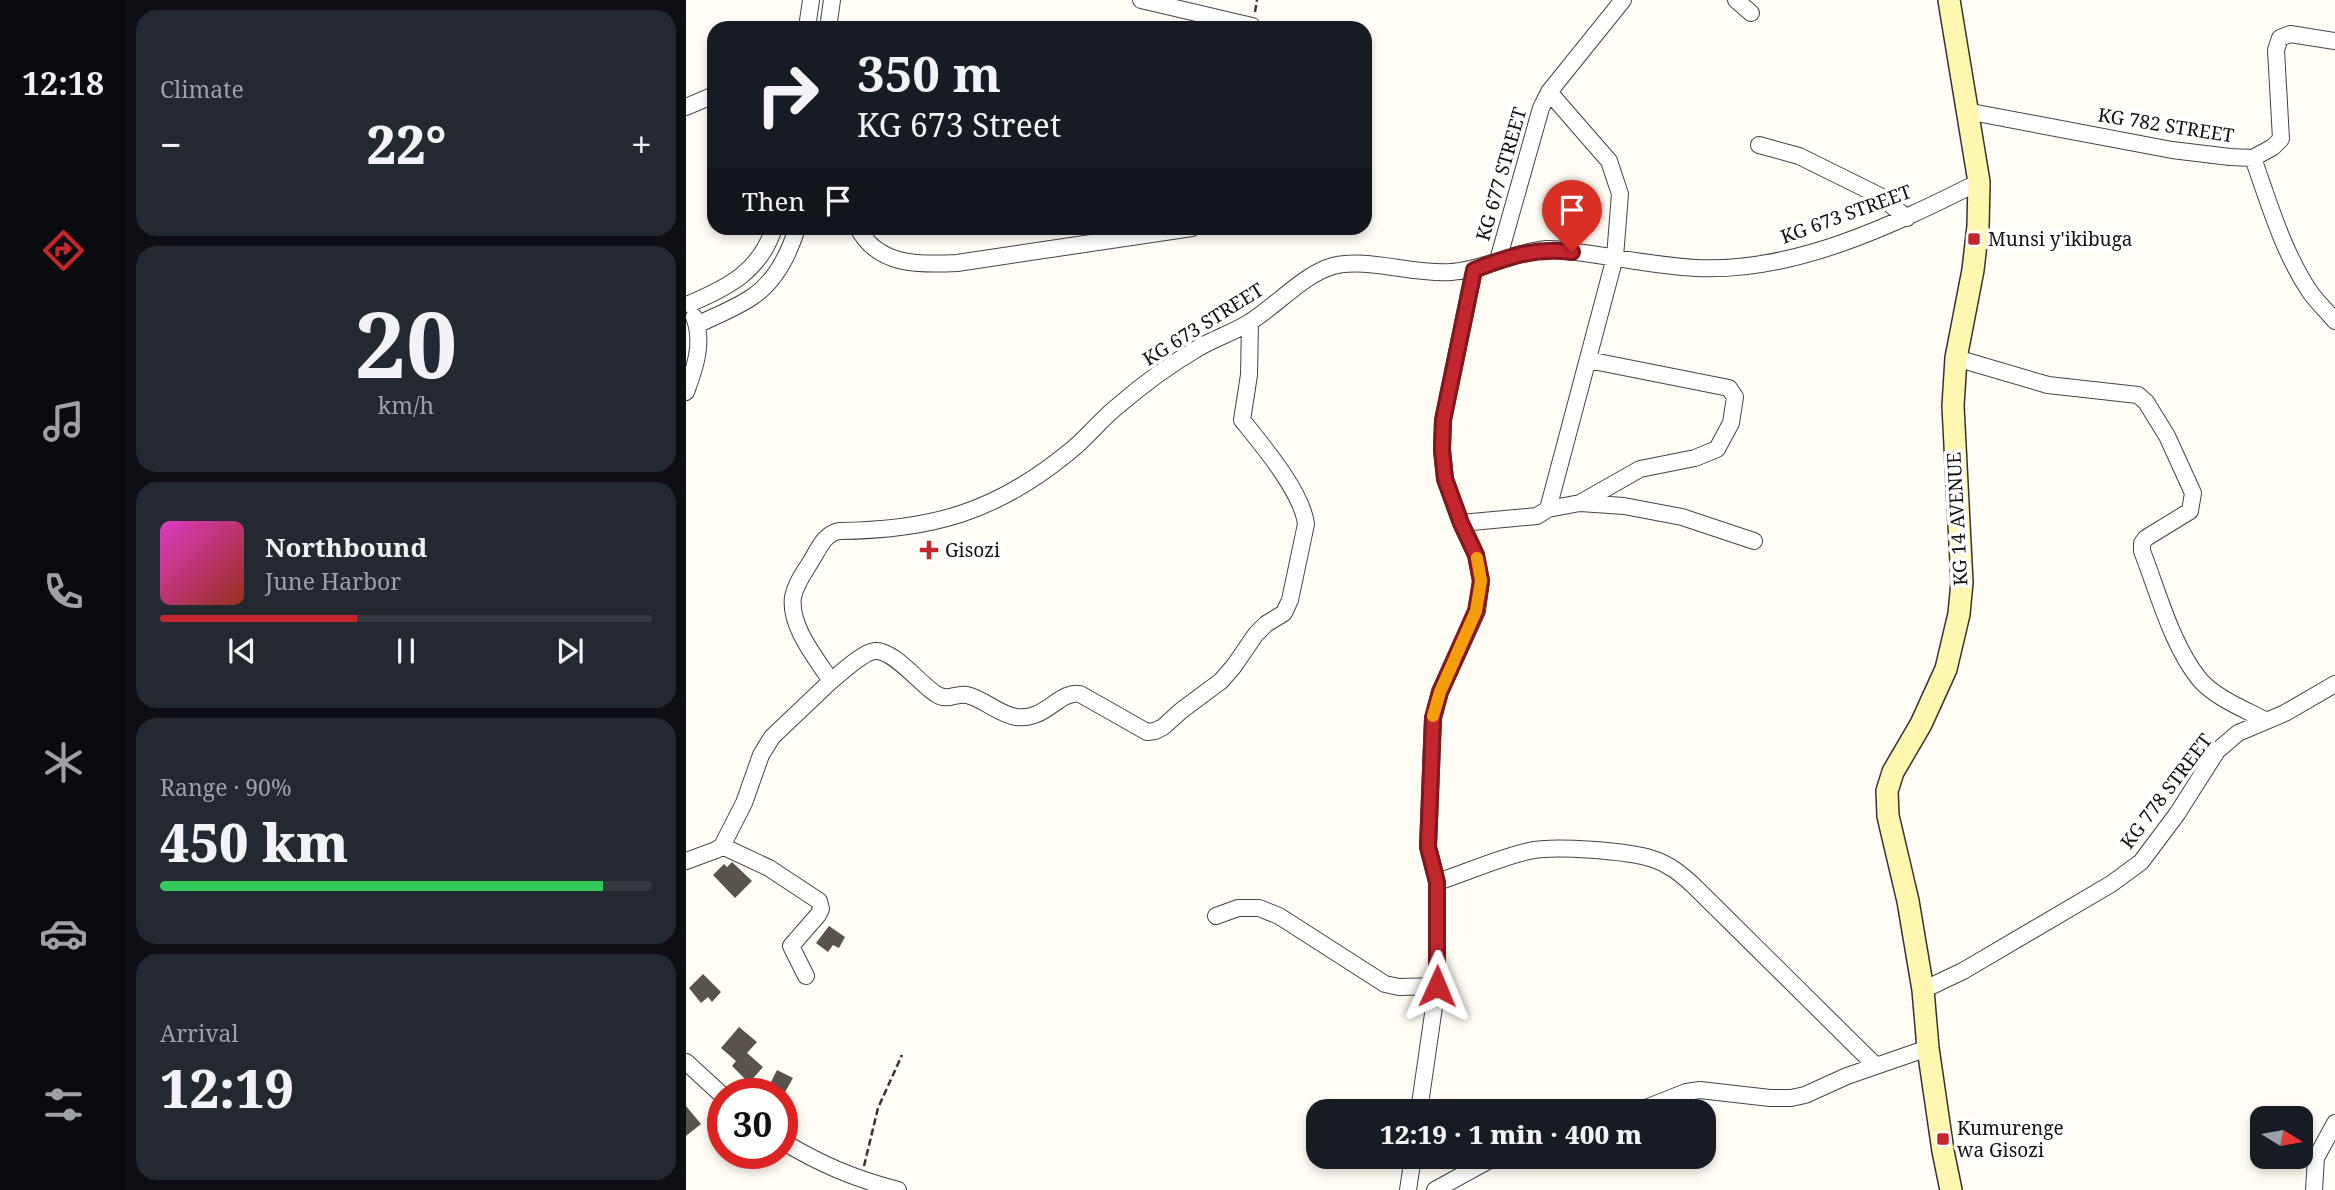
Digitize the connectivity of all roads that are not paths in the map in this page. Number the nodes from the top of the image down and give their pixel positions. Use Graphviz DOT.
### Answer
graph roads {
  1 [pos="811,0"];
  2 [pos="832,0"];
  3 [pos="1141,0"];
  4 [pos="1623,0"];
  5 [pos="1736,0"];
  6 [pos="1949,0"];
  7 [pos="1751,13"];
  8 [pos="808,21"];
  9 [pos="829,21"];
  10 [pos="1231,21"];
  11 [pos="2335,41"];
  12 [pos="1549,92"];
  13 [pos="707,98"];
  14 [pos="686,107"];
  15 [pos="1966,111"];
  16 [pos="1759,145"];
  17 [pos="2253,158"];
  18 [pos="1979,182"];
  19 [pos="1907,218"];
  20 [pos="772,235"];
  21 [pos="795,235"];
  22 [pos="862,235"];
  23 [pos="1145,235"];
  24 [pos="1615,257"];
  25 [pos="1498,260"];
  26 [pos="1474,270"];
  27 [pos="687,301"];
  28 [pos="2335,321"];
  29 [pos="1250,322"];
  30 [pos="697,325"];
  31 [pos="1956,358"];
  32 [pos="1587,360"];
  33 [pos="686,392"];
  34 [pos="1580,503"];
  35 [pos="1548,509"];
  36 [pos="1461,523"];
  37 [pos="1754,541"];
  38 [pos="831,681"];
  39 [pos="2335,684"];
  40 [pos="2265,720"];
  41 [pos="722,846"];
  42 [pos="686,860"];
  43 [pos="1437,882"];
  44 [pos="1216,916"];
  45 [pos="806,976"];
  46 [pos="1437,986"];
  47 [pos="1923,990"];
  48 [pos="1928,1048"];
  49 [pos="686,1062"];
  50 [pos="1876,1066"];
  51 [pos="707,1081"];
  52 [pos="1421,1099"];
  53 [pos="1668,1099"];
  54 [pos="2335,1122"];
  55 [pos="798,1151"];
  56 [pos="1411,1169"];
  57 [pos="1473,1169"];
  58 [pos="898,1190"];
  59 [pos="1408,1190"];
  60 [pos="1435,1190"];
  61 [pos="1951,1190"];
  62 [pos="2314,1190"];
  1 -- 8 [label="street"];
  2 -- 9 [label="street"];
  3 -- 10 [label="street"];
  4 -- 12 [label="street, KG 677 STREET"];
  5 -- 7 [label="street"];
  6 -- 15 [label="main road, KG 14 AVENUE"];
  11 -- 17 [label="street, KG 782 STREET"];
  12 -- 24 [label="street"];
  12 -- 25 [label="street, KG 677 STREET"];
  13 -- 14 [label="street"];
  15 -- 17 [label="street, KG 782 STREET"];
  15 -- 18 [label="main road, KG 14 AVENUE"];
  16 -- 19 [label="street"];
  17 -- 28 [label="street"];
  18 -- 19 [label="street, KG 673 STREET"];
  18 -- 31 [label="main road, KG 14 AVENUE"];
  19 -- 24 [label="street, KG 673 STREET"];
  20 -- 27 [label="street"];
  21 -- 30 [label="street"];
  22 -- 23 [label="street"];
  24 -- 25 [label="street, KG 673 STREET"];
  24 -- 32 [label="street"];
  25 -- 26 [label="street, KG 673 STREET"];
  26 -- 29 [label="street, KG 673 STREET"];
  26 -- 36 [label="street"];
  27 -- 30 [label="street"];
  29 -- 38 [label="street, KG 673 STREET"];
  29 -- 38 [label="street"];
  30 -- 33 [label="street"];
  31 -- 40 [label="street"];
  31 -- 47 [label="main road, KG 14 AVENUE"];
  32 -- 34 [label="street"];
  32 -- 35 [label="street"];
  34 -- 35 [label="street"];
  34 -- 37 [label="street"];
  35 -- 36 [label="street"];
  36 -- 43 [label="street"];
  38 -- 41 [label="street"];
  39 -- 40 [label="street, KG 778 STREET"];
  40 -- 47 [label="street, KG 778 STREET"];
  41 -- 42 [label="street"];
  41 -- 45 [label="street"];
  43 -- 46 [label="street"];
  43 -- 50 [label="street"];
  44 -- 46 [label="street"];
  46 -- 52 [label="street"];
  47 -- 48 [label="main road, KG 14 AVENUE"];
  48 -- 50 [label="street"];
  48 -- 61 [label="main road, KG 14 AVENUE"];
  49 -- 51 [label="street"];
  50 -- 53 [label="street"];
  54 -- 62 [label="street"];
  55 -- 58 [label="street"];
  56 -- 59 [label="street"];
  57 -- 60 [label="street"];
}
